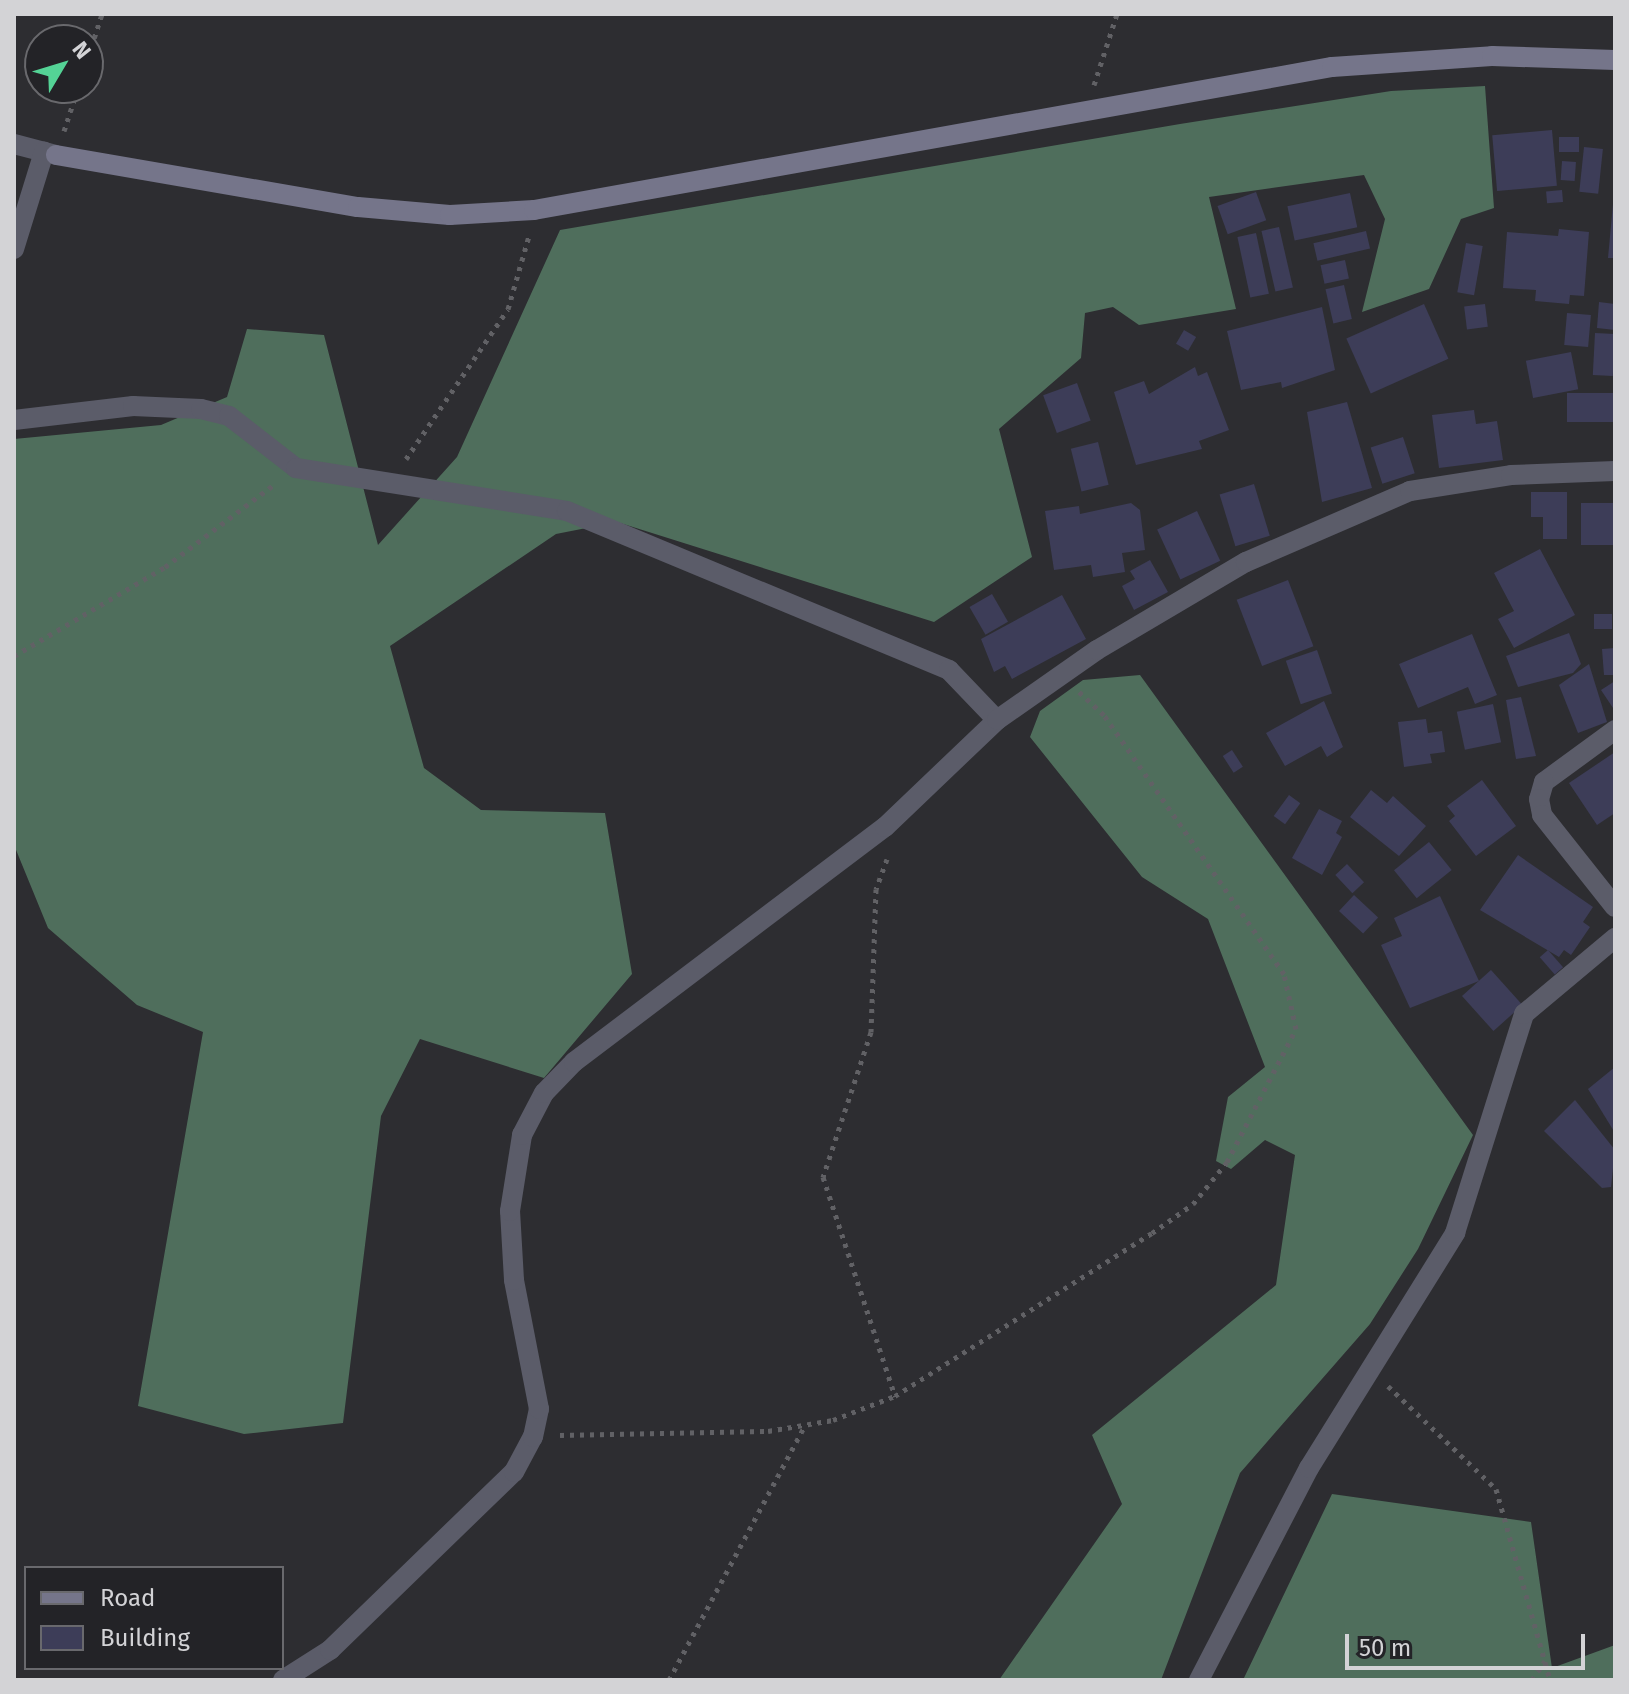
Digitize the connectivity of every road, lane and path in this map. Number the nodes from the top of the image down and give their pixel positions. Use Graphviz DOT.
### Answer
graph roads {
  1 [pos="1117,14"];
  2 [pos="1615,60"];
  3 [pos="71,104"];
  4 [pos="1085,113"];
  5 [pos="14,144"];
  6 [pos="50,154"];
  7 [pos="534,210"];
  8 [pos="14,249"];
  9 [pos="14,420"];
  10 [pos="296,468"];
  11 [pos="1615,471"];
  12 [pos="389,483"];
  13 [pos="14,656"];
  14 [pos="1060,674"];
  15 [pos="997,720"];
  16 [pos="1615,730"];
  17 [pos="904,809"];
  18 [pos="1615,907"];
  19 [pos="1615,938"];
  20 [pos="1370,1369"];
  21 [pos="895,1396"];
  22 [pos="805,1425"];
  23 [pos="533,1437"];
  24 [pos="1545,1661"];
  25 [pos="283,1680"];
  26 [pos="669,1680"];
  27 [pos="1199,1680"];
  28 [pos="1532,1680"];
  29 [pos="1550,1680"];
  1 -- 4 [label="path"];
  2 -- 4 [label="street"];
  3 -- 6 [label="path"];
  4 -- 7 [label="street"];
  5 -- 6 [label="street"];
  6 -- 7 [label="street"];
  6 -- 8 [label="street"];
  7 -- 12 [label="path"];
  9 -- 10 [label="street"];
  10 -- 12 [label="street"];
  10 -- 13 [label="path"];
  11 -- 14 [label="street"];
  12 -- 15 [label="street"];
  14 -- 15 [label="street"];
  14 -- 21 [label="path"];
  15 -- 17 [label="street"];
  16 -- 18 [label="street"];
  17 -- 21 [label="path"];
  17 -- 23 [label="street"];
  19 -- 20 [label="street"];
  20 -- 24 [label="path"];
  20 -- 27 [label="street"];
  21 -- 22 [label="path"];
  22 -- 23 [label="path"];
  22 -- 26 [label="path"];
  23 -- 25 [label="street"];
  24 -- 28 [label="path"];
  24 -- 29 [label="path"];
}
